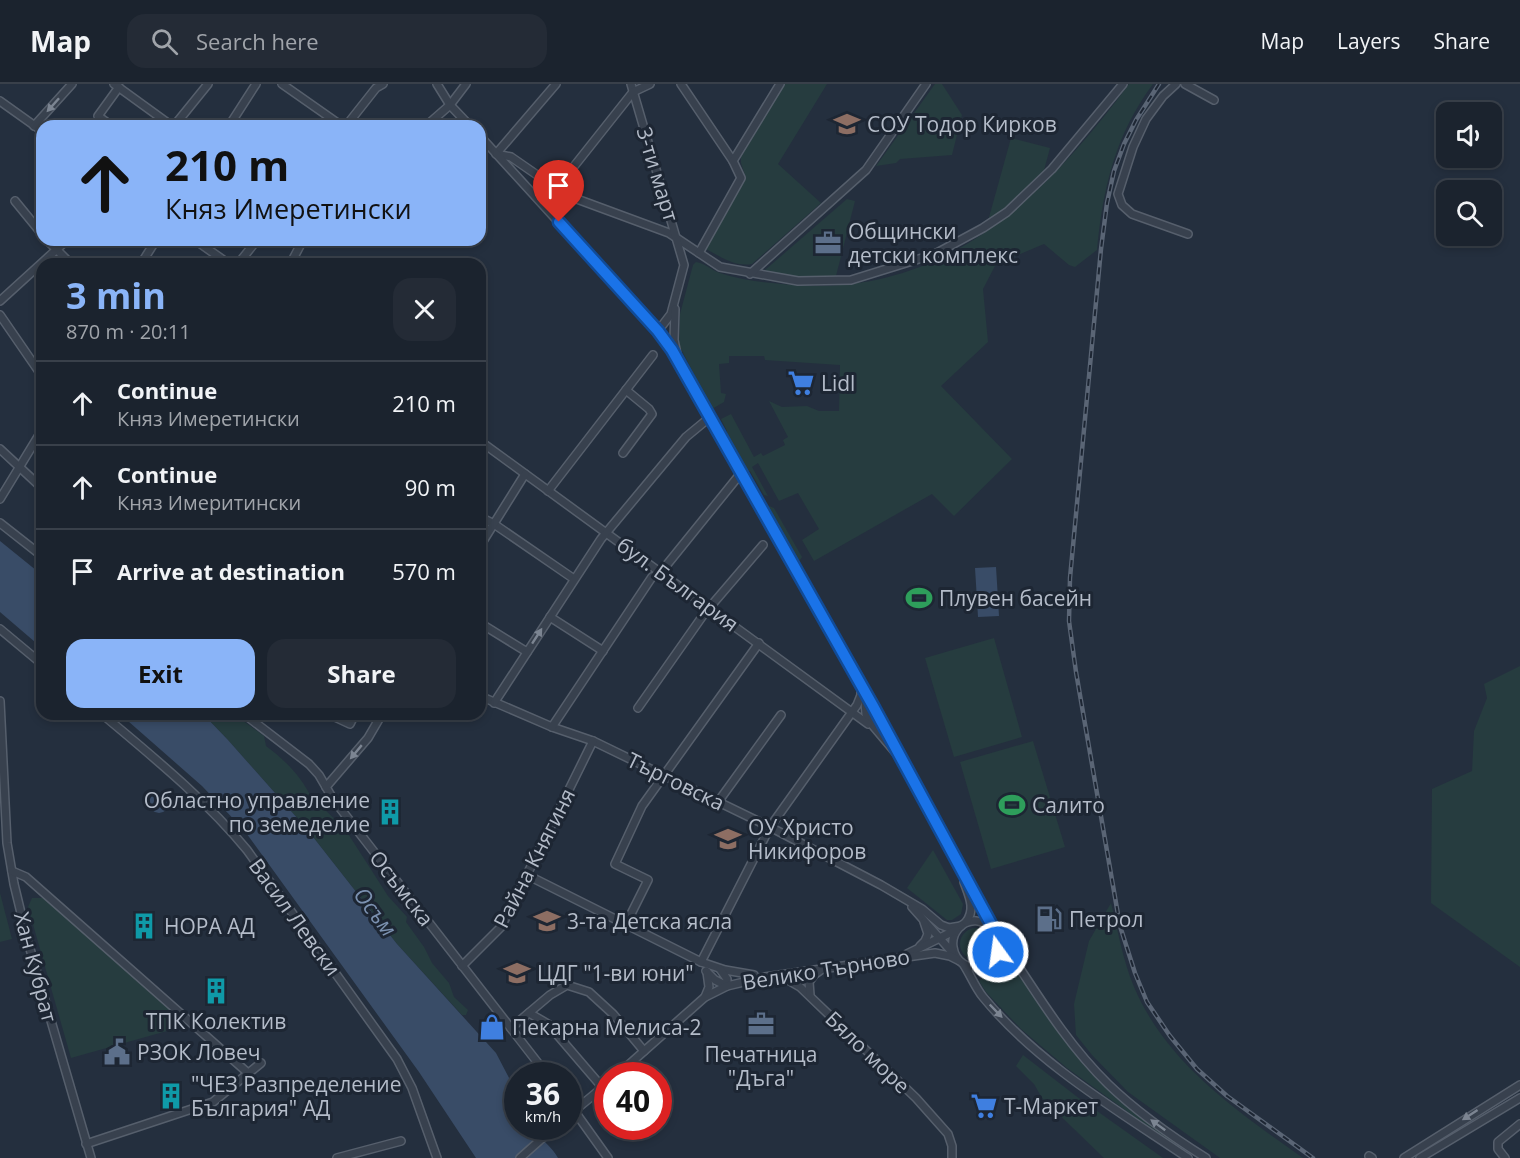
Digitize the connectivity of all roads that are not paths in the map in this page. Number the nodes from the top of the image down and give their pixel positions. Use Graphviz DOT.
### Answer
graph roads {
  1 [pos="72,84"];
  2 [pos="208,84"];
  3 [pos="256,84"];
  4 [pos="282,84"];
  5 [pos="383,84"];
  6 [pos="437,84"];
  7 [pos="466,84"];
  8 [pos="556,84"];
  9 [pos="631,84"];
  10 [pos="650,84"];
  11 [pos="681,84"];
  12 [pos="780,84"];
  13 [pos="926,84"];
  14 [pos="1176,84"];
  15 [pos="1185,84"];
  16 [pos="1121,85"];
  17 [pos="116,86"];
  18 [pos="633,92"];
  19 [pos="1214,100"];
  20 [pos="0,101"];
  21 [pos="450,105"];
  22 [pos="39,120"];
  23 [pos="104,120"];
  24 [pos="164,120"];
  25 [pos="178,120"];
  26 [pos="233,120"];
  27 [pos="335,120"];
  28 [pos="349,120"];
  29 [pos="433,120"];
  30 [pos="464,120"];
  31 [pos="34,126"];
  32 [pos="486,143"];
  33 [pos="496,154"];
  34 [pos="734,161"];
  35 [pos="556,189"];
  36 [pos="15,201"];
  37 [pos="36,227"];
  38 [pos="1188,234"];
  39 [pos="676,237"];
  40 [pos="52,246"];
  41 [pos="60,246"];
  42 [pos="204,246"];
  43 [pos="252,246"];
  44 [pos="690,246"];
  45 [pos="56,250"];
  46 [pos="699,253"];
  47 [pos="47,258"];
  48 [pos="65,258"];
  49 [pos="220,258"];
  50 [pos="243,258"];
  51 [pos="684,265"];
  52 [pos="36,268"];
  53 [pos="750,274"];
  54 [pos="0,301"];
  55 [pos="675,303"];
  56 [pos="0,315"];
  57 [pos="658,331"];
  58 [pos="653,356"];
  59 [pos="678,362"];
  60 [pos="36,367"];
  61 [pos="626,390"];
  62 [pos="709,418"];
  63 [pos="36,439"];
  64 [pos="486,445"];
  65 [pos="0,449"];
  66 [pos="623,453"];
  67 [pos="20,467"];
  68 [pos="525,474"];
  69 [pos="741,474"];
  70 [pos="36,482"];
  71 [pos="548,490"];
  72 [pos="0,499"];
  73 [pos="486,520"];
  74 [pos="0,523"];
  75 [pos="494,524"];
  76 [pos="606,532"];
  77 [pos="486,537"];
  78 [pos="763,545"];
  79 [pos="36,551"];
  80 [pos="661,572"];
  81 [pos="652,577"];
  82 [pos="574,579"];
  83 [pos="709,607"];
  84 [pos="550,617"];
  85 [pos="486,627"];
  86 [pos="0,629"];
  87 [pos="759,643"];
  88 [pos="603,651"];
  89 [pos="527,652"];
  90 [pos="36,659"];
  91 [pos="857,679"];
  92 [pos="864,691"];
  93 [pos="486,699"];
  94 [pos="0,701"];
  95 [pos="494,703"];
  96 [pos="638,708"];
  97 [pos="853,711"];
  98 [pos="781,715"];
  99 [pos="109,720"];
  100 [pos="253,720"];
  101 [pos="378,720"];
  102 [pos="552,727"];
  103 [pos="875,729"];
  104 [pos="593,741"];
  105 [pos="906,765"];
  106 [pos="664,775"];
  107 [pos="326,787"];
  108 [pos="718,802"];
  109 [pos="770,827"];
  110 [pos="956,860"];
  111 [pos="12,871"];
  112 [pos="527,875"];
  113 [pos="899,895"];
  114 [pos="920,914"];
  115 [pos="626,924"];
  116 [pos="961,926"];
  117 [pos="996,932"];
  118 [pos="940,938"];
  119 [pos="916,950"];
  120 [pos="899,958"];
  121 [pos="959,960"];
  122 [pos="701,962"];
  123 [pos="462,966"];
  124 [pos="718,968"];
  125 [pos="822,969"];
  126 [pos="706,971"];
  127 [pos="798,972"];
  128 [pos="777,975"];
  129 [pos="765,976"];
  130 [pos="727,986"];
  131 [pos="800,987"];
  132 [pos="810,994"];
  133 [pos="705,997"];
  134 [pos="529,1013"];
  135 [pos="511,1028"];
  136 [pos="644,1051"];
  137 [pos="537,1062"];
  138 [pos="632,1062"];
  139 [pos="261,1063"];
  140 [pos="248,1073"];
  141 [pos="594,1073"];
  142 [pos="1520,1085"];
  143 [pos="594,1094"];
  144 [pos="1520,1098"];
  145 [pos="582,1104"];
  146 [pos="582,1120"];
  147 [pos="1520,1124"];
  148 [pos="541,1140"];
  149 [pos="401,1141"];
  150 [pos="86,1144"];
  151 [pos="91,1158"];
  152 [pos="337,1158"];
  153 [pos="437,1158"];
  154 [pos="520,1158"];
  155 [pos="608,1158"];
  156 [pos="952,1158"];
  157 [pos="1188,1158"];
  158 [pos="1206,1158"];
  159 [pos="1404,1158"];
  160 [pos="1420,1158"];
  161 [pos="1504,1158"];
  1 -- 22 [label="street, one-way"];
  2 -- 25 [label="street"];
  3 -- 26 [label="street"];
  4 -- 27 [label="street"];
  5 -- 28 [label="street"];
  6 -- 21 [label="street"];
  7 -- 21 [label="street"];
  8 -- 33 [label="street"];
  9 -- 18 [label="street, 3-ти март"];
  10 -- 18 [label="street"];
  11 -- 34 [label="street"];
  12 -- 34 [label="street"];
  13 -- 53 [label="street"];
  14 -- 38 [label="street"];
  15 -- 19 [label="street"];
  16 -- 53 [label="street"];
  17 -- 23 [label="street"];
  17 -- 24 [label="street"];
  18 -- 35 [label="street"];
  18 -- 39 [label="street, 3-ти март"];
  20 -- 31 [label="street"];
  21 -- 29 [label="street"];
  21 -- 30 [label="street"];
  32 -- 33 [label="street"];
  33 -- 35 [label="street"];
  33 -- 57 [label="street"];
  34 -- 46 [label="street"];
  35 -- 39 [label="street"];
  36 -- 37 [label="street"];
  39 -- 44 [label="street"];
  39 -- 51 [label="street, 3-ти март"];
  40 -- 45 [label="street"];
  41 -- 45 [label="street"];
  42 -- 49 [label="street"];
  43 -- 50 [label="street"];
  44 -- 46 [label="street"];
  44 -- 51 [label="street, 3-ти март"];
  45 -- 47 [label="street"];
  45 -- 48 [label="street"];
  46 -- 53 [label="street"];
  51 -- 55 [label="street, 3-ти март"];
  52 -- 54 [label="street"];
  55 -- 57 [label="street"];
  55 -- 59 [label="street"];
  56 -- 60 [label="street"];
  57 -- 59 [label="street"];
  58 -- 61 [label="street"];
  59 -- 62 [label="street"];
  61 -- 66 [label="street"];
  61 -- 71 [label="street"];
  62 -- 69 [label="street"];
  62 -- 76 [label="street"];
  63 -- 67 [label="street"];
  64 -- 68 [label="street, бул. България"];
  65 -- 67 [label="street"];
  67 -- 70 [label="street"];
  67 -- 72 [label="street"];
  68 -- 71 [label="street, бул. България"];
  68 -- 75 [label="street"];
  69 -- 80 [label="street"];
  69 -- 91 [label="street"];
  71 -- 76 [label="street, бул. България"];
  73 -- 75 [label="street"];
  74 -- 79 [label="street"];
  75 -- 77 [label="street"];
  75 -- 82 [label="street"];
  76 -- 80 [label="street, бул. България"];
  76 -- 82 [label="street"];
  78 -- 83 [label="street"];
  80 -- 83 [label="street, бул. България"];
  81 -- 88 [label="street"];
  82 -- 84 [label="street"];
  83 -- 87 [label="street, бул. България"];
  83 -- 96 [label="street"];
  84 -- 88 [label="street"];
  89 -- 84 [label="street, one-way"];
  85 -- 89 [label="street"];
  86 -- 90 [label="street"];
  87 -- 97 [label="street, бул. България"];
  87 -- 106 [label="street"];
  88 -- 102 [label="street"];
  89 -- 95 [label="street"];
  91 -- 92 [label="street"];
  91 -- 97 [label="street"];
  92 -- 103 [label="street"];
  92 -- 105 [label="street"];
  93 -- 95 [label="street, Търговска"];
  94 -- 111 [label="street, Хан Кубрат"];
  95 -- 102 [label="street, Търговска"];
  97 -- 103 [label="street, бул. България"];
  97 -- 109 [label="street"];
  98 -- 108 [label="street"];
  99 -- 153 [label="street, Васил Левски"];
  100 -- 107 [label="street, Осъмска"];
  101 -- 107 [label="street, one-way"];
  102 -- 104 [label="street, Търговска"];
  103 -- 105 [label="street"];
  104 -- 106 [label="street, Търговска"];
  104 -- 112 [label="street, Райна Княгиня"];
  105 -- 110 [label="street"];
  106 -- 108 [label="street, Търговска"];
  106 -- 115 [label="street"];
  107 -- 123 [label="street, Осъмска"];
  108 -- 109 [label="street, Търговска"];
  109 -- 113 [label="street, Търговска"];
  109 -- 122 [label="street"];
  110 -- 116 [label="street"];
  110 -- 117 [label="street"];
  111 -- 140 [label="street"];
  111 -- 150 [label="street, Хан Кубрат"];
  112 -- 115 [label="street"];
  112 -- 123 [label="street, Райна Княгиня"];
  113 -- 114 [label="street"];
  113 -- 116 [label="street"];
  114 -- 118 [label="street"];
  114 -- 119 [label="street"];
  115 -- 122 [label="street"];
  116 -- 117 [label="street"];
  116 -- 118 [label="street"];
  116 -- 121 [label="street"];
  117 -- 121 [label="street, Велико Търново"];
  158 -- 117 [label="street, one-way"];
  118 -- 119 [label="street"];
  118 -- 121 [label="street"];
  119 -- 120 [label="street"];
  120 -- 121 [label="street, Велико Търново"];
  120 -- 125 [label="street, Велико Търново"];
  121 -- 157 [label="street, one-way"];
  122 -- 124 [label="street"];
  122 -- 126 [label="street"];
  123 -- 135 [label="street, Осъмска"];
  124 -- 129 [label="street"];
  124 -- 130 [label="street"];
  125 -- 127 [label="street, Велико Търново"];
  125 -- 132 [label="street"];
  126 -- 130 [label="street"];
  126 -- 133 [label="street"];
  127 -- 128 [label="street, Велико Търново"];
  127 -- 131 [label="street"];
  127 -- 132 [label="street"];
  128 -- 129 [label="street, Велико Търново"];
  128 -- 131 [label="street, Бяло море"];
  129 -- 130 [label="street, Велико Търново"];
  130 -- 133 [label="street, Велико Търново"];
  131 -- 132 [label="street, Бяло море"];
  132 -- 156 [label="street, Бяло море"];
  133 -- 136 [label="street, Велико Търново"];
  134 -- 135 [label="street"];
  134 -- 136 [label="street"];
  134 -- 141 [label="street"];
  135 -- 137 [label="street, Осъмска"];
  136 -- 138 [label="street, Велико Търново"];
  139 -- 140 [label="street"];
  140 -- 150 [label="street"];
  142 -- 159 [label="street, one-way"];
  143 -- 145 [label="street"];
  144 -- 160 [label="street"];
  146 -- 155 [label="street"];
  147 -- 161 [label="street"];
  148 -- 154 [label="street"];
  149 -- 152 [label="street"];
  150 -- 151 [label="street, Хан Кубрат"];
}
